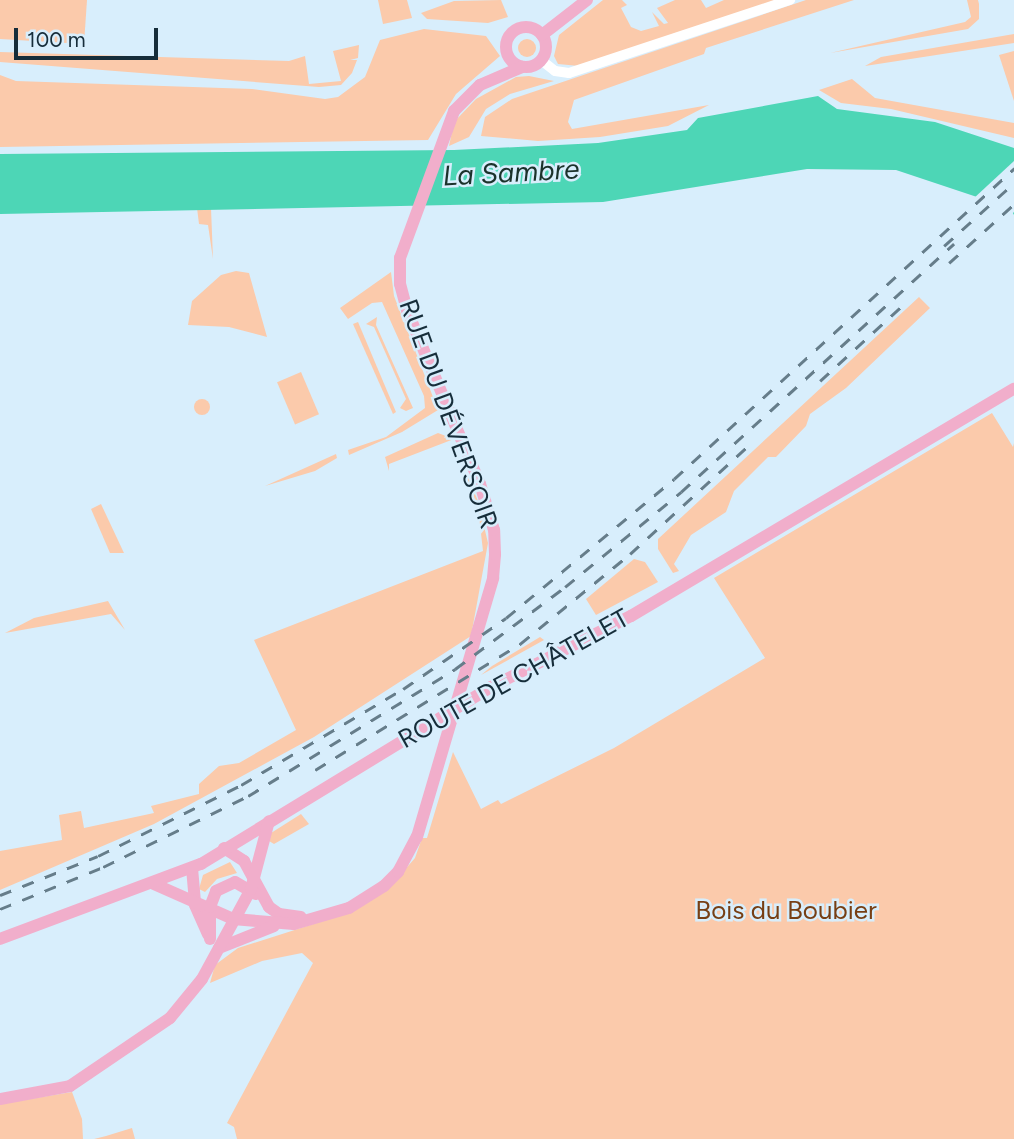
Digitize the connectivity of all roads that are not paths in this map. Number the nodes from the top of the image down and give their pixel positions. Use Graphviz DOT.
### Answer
graph roads {
  1 [pos="587,0"];
  2 [pos="790,0"];
  3 [pos="542,35"];
  4 [pos="509,56"];
  5 [pos="541,60"];
  6 [pos="522,67"];
  7 [pos="496,76"];
  8 [pos="1014,389"];
  9 [pos="269,821"];
  10 [pos="224,848"];
  11 [pos="192,869"];
  12 [pos="154,884"];
  13 [pos="254,884"];
  14 [pos="195,905"];
  15 [pos="210,907"];
  16 [pos="349,908"];
  17 [pos="233,919"];
  18 [pos="275,925"];
  19 [pos="0,939"];
  20 [pos="215,943"];
  21 [pos="0,1099"];
  1 -- 3 [label="main road"];
  2 -- 5 [label="street"];
  3 -- 4 [label="main road"];
  3 -- 5 [label="main road"];
  4 -- 6 [label="main road"];
  4 -- 7 [label="main road, RUE DU DÉVERSOIR"];
  5 -- 6 [label="main road"];
  6 -- 7 [label="main road, RUE DU DÉVERSOIR"];
  7 -- 16 [label="main road, RUE DU DÉVERSOIR"];
  8 -- 9 [label="main road, ROUTE DE CHÂTELET"];
  9 -- 10 [label="main road, ROUTE DE CHÂTELET"];
  9 -- 13 [label="main road"];
  10 -- 11 [label="main road, ROUTE DE CHÂTELET"];
  10 -- 13 [label="main road, RUE DU DÉVERSOIR"];
  11 -- 12 [label="main road, ROUTE DE CHÂTELET"];
  11 -- 14 [label="main road"];
  12 -- 14 [label="main road, RUE DU DÉVERSOIR"];
  12 -- 19 [label="main road, ROUTE DE CHÂTELET"];
  13 -- 15 [label="main road"];
  13 -- 16 [label="main road, RUE DU DÉVERSOIR"];
  13 -- 17 [label="main road"];
  14 -- 15 [label="main road, RUE DU DÉVERSOIR"];
  14 -- 20 [label="main road"];
  15 -- 17 [label="main road, RUE DU DÉVERSOIR"];
  15 -- 20 [label="main road"];
  16 -- 18 [label="main road, RUE DU DÉVERSOIR"];
  17 -- 18 [label="main road, RUE DU DÉVERSOIR"];
  17 -- 20 [label="main road"];
  18 -- 20 [label="main road"];
  20 -- 21 [label="main road"];
}
